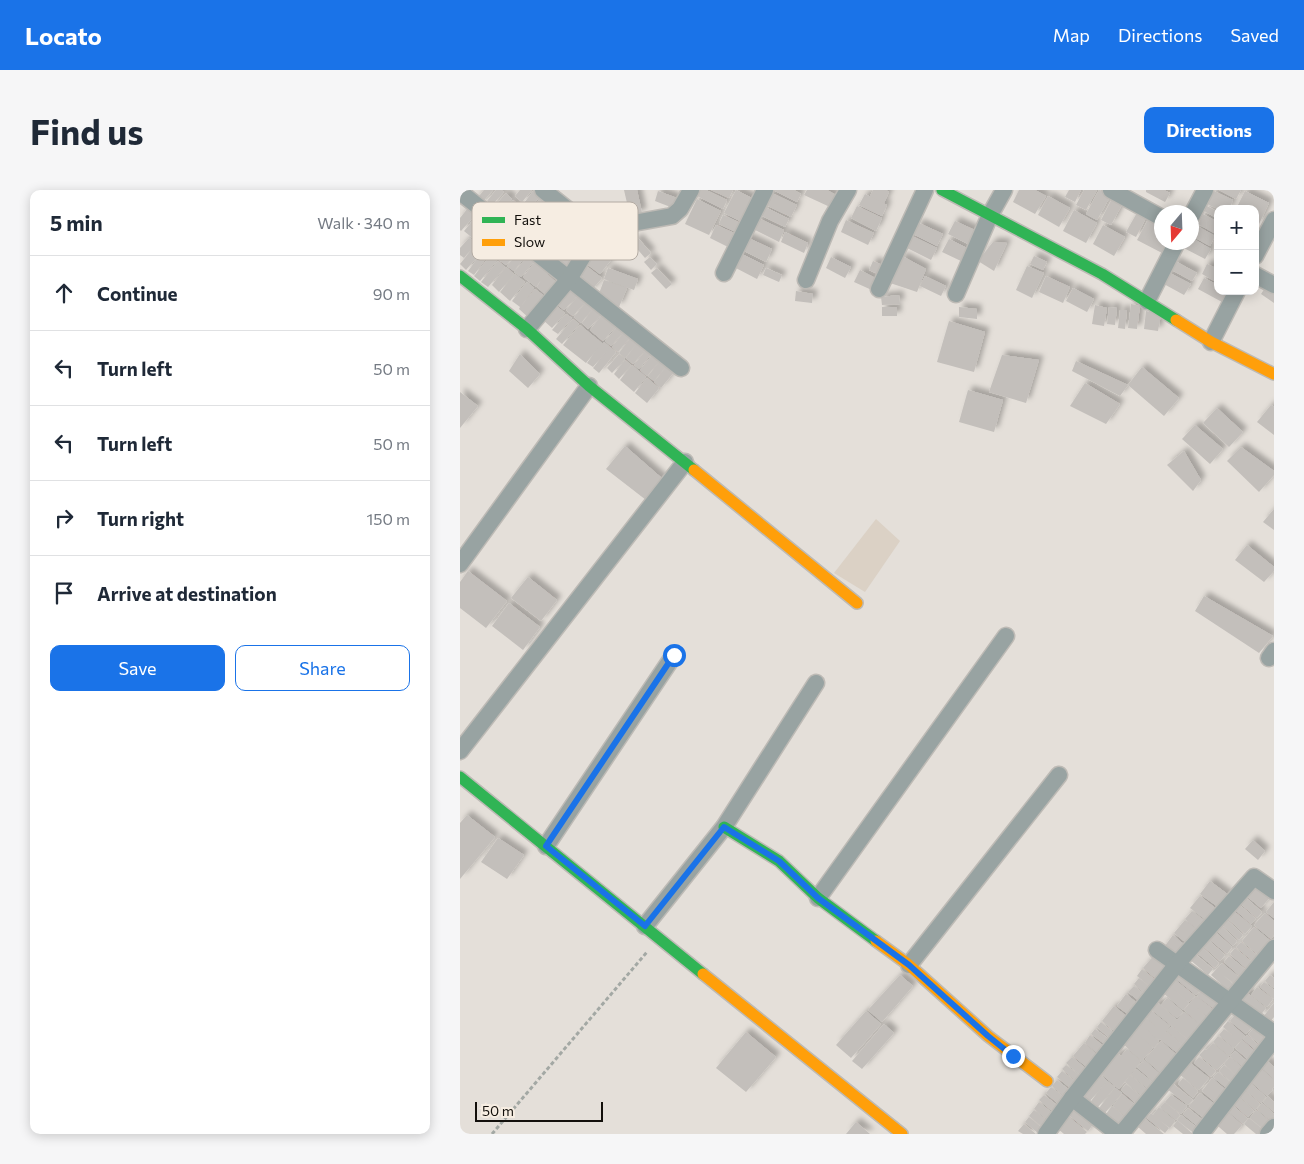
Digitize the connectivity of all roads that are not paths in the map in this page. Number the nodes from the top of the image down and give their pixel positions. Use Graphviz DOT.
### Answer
graph roads {
  1 [pos="543,190"];
  2 [pos="691,190"];
  3 [pos="765,190"];
  4 [pos="848,190"];
  5 [pos="925,190"];
  6 [pos="942,190"];
  7 [pos="1004,190"];
  8 [pos="1112,190"];
  9 [pos="1205,190"];
  10 [pos="460,192"];
  11 [pos="472,202"];
  12 [pos="558,202"];
  13 [pos="1197,205"];
  14 [pos="1154,214"];
  15 [pos="990,215"];
  16 [pos="1274,220"];
  17 [pos="638,222"];
  18 [pos="1173,250"];
  19 [pos="1258,250"];
  20 [pos="544,260"];
  21 [pos="580,260"];
  22 [pos="724,273"];
  23 [pos="460,276"];
  24 [pos="1259,277"];
  25 [pos="568,279"];
  26 [pos="806,280"];
  27 [pos="1274,285"];
  28 [pos="879,289"];
  29 [pos="956,294"];
  30 [pos="1235,295"];
  31 [pos="1146,302"];
  32 [pos="527,329"];
  33 [pos="1211,342"];
  34 [pos="681,368"];
  35 [pos="1274,374"];
  36 [pos="589,386"];
  37 [pos="685,462"];
  38 [pos="460,564"];
  39 [pos="857,603"];
  40 [pos="1006,636"];
  41 [pos="674,655"];
  42 [pos="816,683"];
  43 [pos="460,751"];
  44 [pos="1060,775"];
  45 [pos="460,777"];
  46 [pos="724,827"];
  47 [pos="546,846"];
  48 [pos="1274,891"];
  49 [pos="818,898"];
  50 [pos="645,926"];
  51 [pos="1156,950"];
  52 [pos="1272,955"];
  53 [pos="1177,964"];
  54 [pos="909,965"];
  55 [pos="1229,1001"];
  56 [pos="1274,1033"];
  57 [pos="1274,1039"];
  58 [pos="1047,1081"];
  59 [pos="1072,1098"];
  60 [pos="1274,1127"];
  61 [pos="902,1134"];
  62 [pos="1046,1134"];
  63 [pos="1120,1134"];
  64 [pos="1201,1134"];
  65 [pos="1268,1134"];
  1 -- 12 [label="street"];
  2 -- 17 [label="street"];
  3 -- 22 [label="street"];
  4 -- 26 [label="street"];
  5 -- 28 [label="street"];
  6 -- 15 [label="street"];
  7 -- 15 [label="street"];
  8 -- 14 [label="street"];
  9 -- 13 [label="street"];
  10 -- 11 [label="street"];
  15 -- 29 [label="street"];
  15 -- 31 [label="street"];
  16 -- 19 [label="street"];
  18 -- 31 [label="street"];
  20 -- 25 [label="street"];
  21 -- 25 [label="street"];
  23 -- 32 [label="street"];
  24 -- 27 [label="street"];
  25 -- 32 [label="street"];
  25 -- 34 [label="street"];
  30 -- 33 [label="street"];
  31 -- 33 [label="street"];
  32 -- 36 [label="street"];
  33 -- 35 [label="street"];
  36 -- 37 [label="street"];
  36 -- 38 [label="street"];
  37 -- 39 [label="street"];
  37 -- 43 [label="street"];
  40 -- 49 [label="street"];
  41 -- 47 [label="street"];
  42 -- 46 [label="street"];
  44 -- 54 [label="street"];
  45 -- 47 [label="street"];
  46 -- 49 [label="street"];
  46 -- 50 [label="street"];
  47 -- 50 [label="street"];
  48 -- 53 [label="street"];
  49 -- 54 [label="street"];
  50 -- 61 [label="street"];
  51 -- 53 [label="street"];
  52 -- 55 [label="street"];
  53 -- 55 [label="street"];
  53 -- 59 [label="street"];
  54 -- 58 [label="street"];
  55 -- 56 [label="street"];
  55 -- 63 [label="street"];
  57 -- 64 [label="street"];
  59 -- 62 [label="street"];
  59 -- 63 [label="street"];
  60 -- 65 [label="street"];
}
